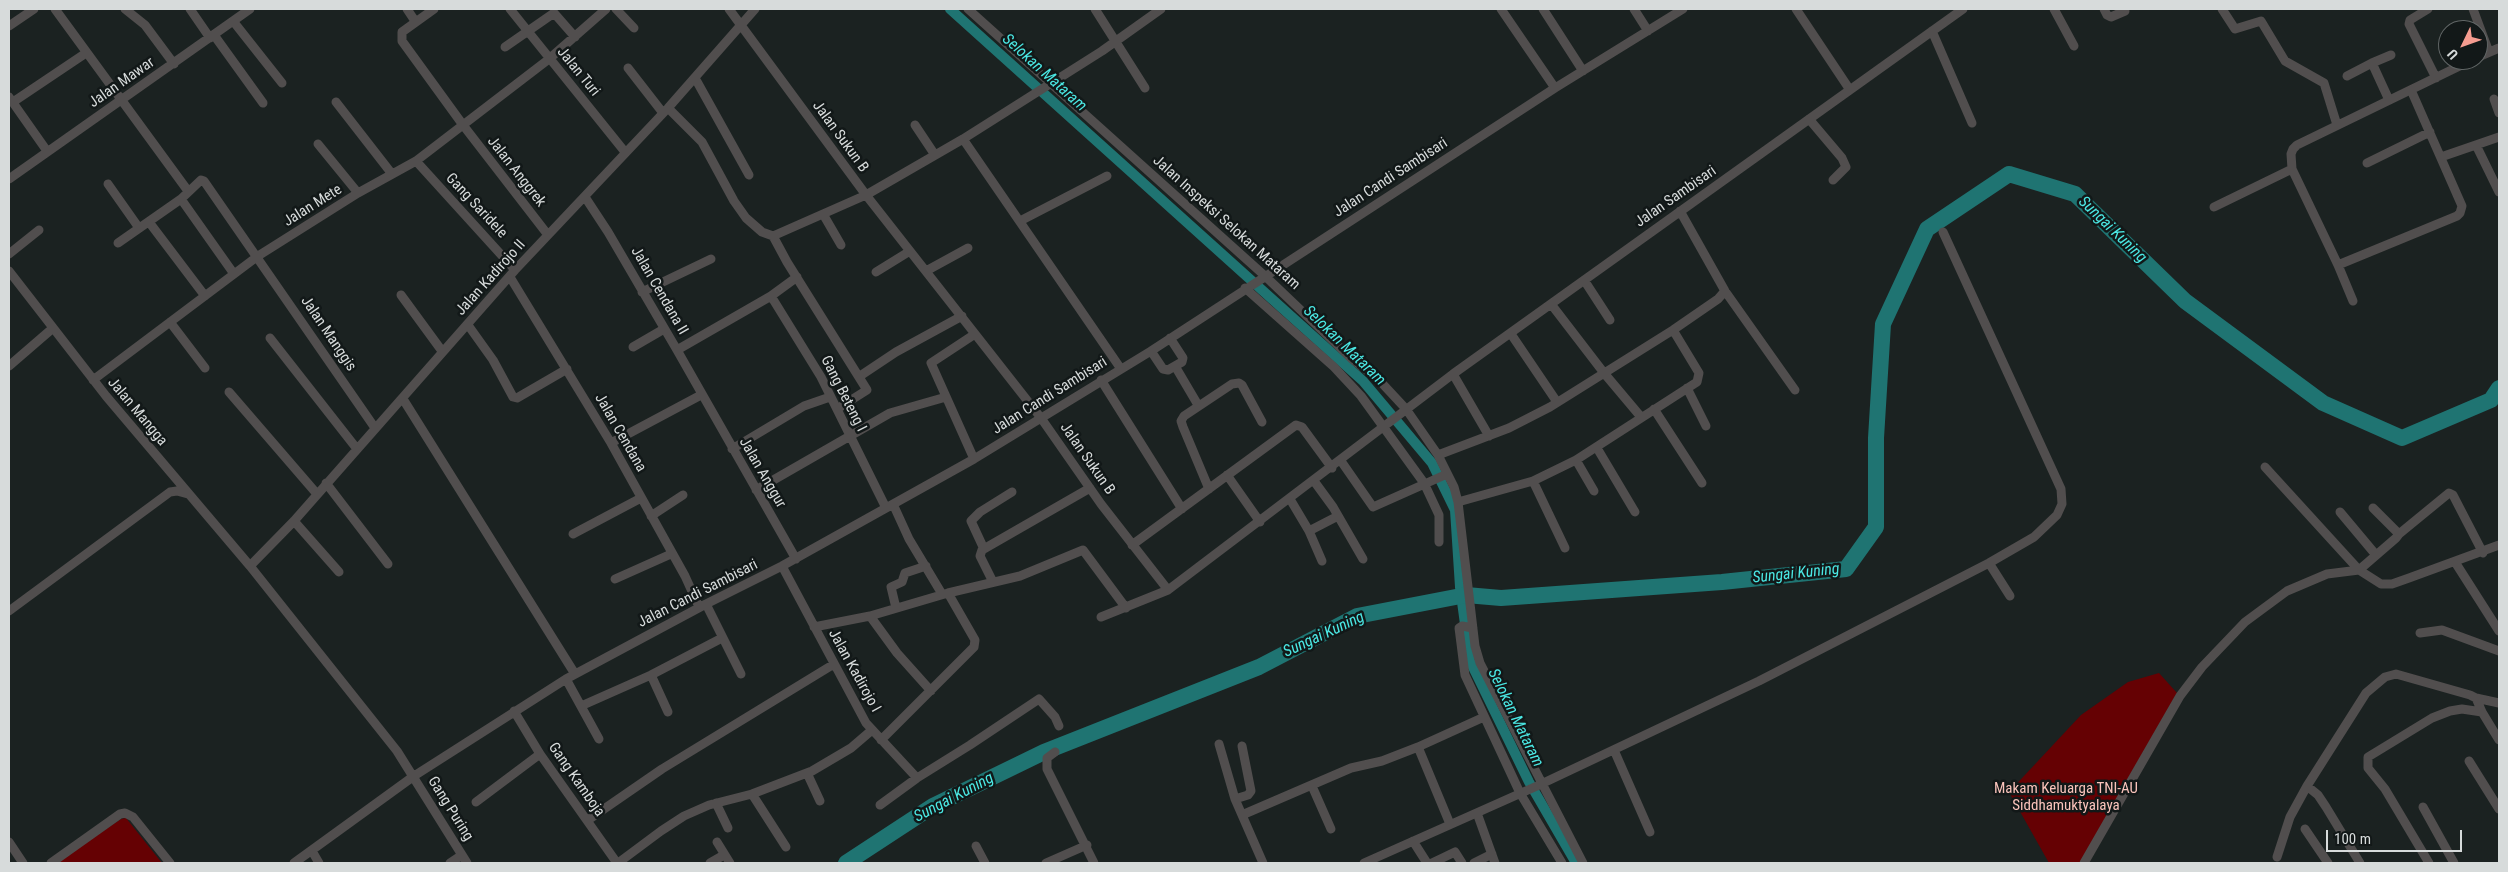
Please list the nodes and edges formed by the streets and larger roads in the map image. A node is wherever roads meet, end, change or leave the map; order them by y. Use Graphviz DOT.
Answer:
graph roads {
  1 [pos="34,9"];
  2 [pos="55,9"];
  3 [pos="125,9"];
  4 [pos="190,9"];
  5 [pos="247,9"];
  6 [pos="407,9"];
  7 [pos="434,9"];
  8 [pos="510,9"];
  9 [pos="606,9"];
  10 [pos="616,9"];
  11 [pos="729,9"];
  12 [pos="754,9"];
  13 [pos="968,9"];
  14 [pos="1095,9"];
  15 [pos="1161,9"];
  16 [pos="1501,9"];
  17 [pos="1543,9"];
  18 [pos="1634,9"];
  19 [pos="1683,9"];
  20 [pos="1796,9"];
  21 [pos="1963,9"];
  22 [pos="2054,9"];
  23 [pos="2104,9"];
  24 [pos="2222,9"];
  25 [pos="2428,9"];
  26 [pos="2473,9"];
  27 [pos="2125,11"];
  28 [pos="233,21"];
  29 [pos="415,21"];
  30 [pos="741,25"];
  31 [pos="9,26"];
  32 [pos="634,28"];
  33 [pos="528,31"];
  34 [pos="1648,31"];
  35 [pos="1932,31"];
  36 [pos="212,37"];
  37 [pos="575,37"];
  38 [pos="1116,42"];
  39 [pos="2074,46"];
  40 [pos="505,48"];
  41 [pos="2499,48"];
  42 [pos="2489,52"];
  43 [pos="86,53"];
  44 [pos="2391,55"];
  45 [pos="549,59"];
  46 [pos="2372,63"];
  47 [pos="174,64"];
  48 [pos="628,68"];
  49 [pos="2452,70"];
  50 [pos="1583,71"];
  51 [pos="2347,76"];
  52 [pos="695,78"];
  53 [pos="2436,78"];
  54 [pos="282,83"];
  55 [pos="1047,84"];
  56 [pos="1145,88"];
  57 [pos="1555,88"];
  58 [pos="1850,90"];
  59 [pos="2411,90"];
  60 [pos="11,99"];
  61 [pos="2494,99"];
  62 [pos="2389,100"];
  63 [pos="121,101"];
  64 [pos="336,102"];
  65 [pos="262,103"];
  66 [pos="665,110"];
  67 [pos="2499,112"];
  68 [pos="1809,119"];
  69 [pos="1972,123"];
  70 [pos="463,125"];
  71 [pos="915,125"];
  72 [pos="2337,125"];
  73 [pos="2430,132"];
  74 [pos="2499,137"];
  75 [pos="963,139"];
  76 [pos="318,144"];
  77 [pos="2476,145"];
  78 [pos="47,151"];
  79 [pos="625,152"];
  80 [pos="935,155"];
  81 [pos="2441,157"];
  82 [pos="416,161"];
  83 [pos="2367,163"];
  84 [pos="2292,169"];
  85 [pos="392,174"];
  86 [pos="749,175"];
  87 [pos="1107,176"];
  88 [pos="9,179"];
  89 [pos="1833,180"];
  90 [pos="108,184"];
  91 [pos="188,191"];
  92 [pos="2499,192"];
  93 [pos="358,193"];
  94 [pos="866,195"];
  95 [pos="584,197"];
  96 [pos="182,199"];
  97 [pos="2214,207"];
  98 [pos="1680,211"];
  99 [pos="823,214"];
  100 [pos="1020,221"];
  101 [pos="149,222"];
  102 [pos="139,228"];
  103 [pos="39,230"];
  104 [pos="1943,232"];
  105 [pos="548,236"];
  106 [pos="773,236"];
  107 [pos="118,243"];
  108 [pos="842,245"];
  109 [pos="968,248"];
  110 [pos="910,250"];
  111 [pos="9,254"];
  112 [pos="258,256"];
  113 [pos="711,259"];
  114 [pos="2338,265"];
  115 [pos="9,271"];
  116 [pos="926,271"];
  117 [pos="876,272"];
  118 [pos="513,273"];
  119 [pos="234,274"];
  120 [pos="797,277"];
  121 [pos="1263,277"];
  122 [pos="1584,280"];
  123 [pos="1247,287"];
  124 [pos="1725,291"];
  125 [pos="642,292"];
  126 [pos="401,295"];
  127 [pos="205,296"];
  128 [pos="771,296"];
  129 [pos="2352,301"];
  130 [pos="1551,304"];
  131 [pos="962,316"];
  132 [pos="1610,320"];
  133 [pos="170,322"];
  134 [pos="468,325"];
  135 [pos="53,328"];
  136 [pos="664,329"];
  137 [pos="1672,330"];
  138 [pos="975,334"];
  139 [pos="1510,334"];
  140 [pos="270,338"];
  141 [pos="1170,338"];
  142 [pos="633,346"];
  143 [pos="677,350"];
  144 [pos="442,351"];
  145 [pos="1151,351"];
  146 [pos="9,366"];
  147 [pos="1175,366"];
  148 [pos="205,368"];
  149 [pos="567,369"];
  150 [pos="1120,369"];
  151 [pos="1453,374"];
  152 [pos="1604,374"];
  153 [pos="860,376"];
  154 [pos="93,380"];
  155 [pos="1101,380"];
  156 [pos="1687,388"];
  157 [pos="1795,390"];
  158 [pos="229,392"];
  159 [pos="830,397"];
  160 [pos="946,397"];
  161 [pos="703,398"];
  162 [pos="403,399"];
  163 [pos="1557,402"];
  164 [pos="1198,405"];
  165 [pos="1654,409"];
  166 [pos="837,410"];
  167 [pos="1404,411"];
  168 [pos="1641,417"];
  169 [pos="1041,418"];
  170 [pos="1262,422"];
  171 [pos="1706,426"];
  172 [pos="375,428"];
  173 [pos="1384,429"];
  174 [pos="1489,436"];
  175 [pos="850,438"];
  176 [pos="611,444"];
  177 [pos="1597,448"];
  178 [pos="357,449"];
  179 [pos="732,449"];
  180 [pos="1438,455"];
  181 [pos="974,459"];
  182 [pos="1576,460"];
  183 [pos="1341,461"];
  184 [pos="2264,467"];
  185 [pos="1332,468"];
  186 [pos="1446,474"];
  187 [pos="1227,475"];
  188 [pos="1314,481"];
  189 [pos="1429,481"];
  190 [pos="1533,482"];
  191 [pos="326,483"];
  192 [pos="1702,483"];
  193 [pos="1090,488"];
  194 [pos="1209,489"];
  195 [pos="756,490"];
  196 [pos="1594,491"];
  197 [pos="1012,492"];
  198 [pos="188,494"];
  199 [pos="317,494"];
  200 [pos="683,495"];
  201 [pos="641,498"];
  202 [pos="1290,499"];
  203 [pos="1458,502"];
  204 [pos="889,506"];
  205 [pos="2374,508"];
  206 [pos="1182,509"];
  207 [pos="1635,512"];
  208 [pos="2340,512"];
  209 [pos="651,516"];
  210 [pos="1338,516"];
  211 [pos="294,521"];
  212 [pos="1260,522"];
  213 [pos="1309,531"];
  214 [pos="573,534"];
  215 [pos="2399,534"];
  216 [pos="1439,542"];
  217 [pos="1132,544"];
  218 [pos="2499,546"];
  219 [pos="1564,548"];
  220 [pos="984,549"];
  221 [pos="2483,553"];
  222 [pos="671,554"];
  223 [pos="2376,555"];
  224 [pos="796,558"];
  225 [pos="1362,559"];
  226 [pos="1322,561"];
  227 [pos="2455,562"];
  228 [pos="1989,563"];
  229 [pos="388,564"];
  230 [pos="250,566"];
  231 [pos="782,566"];
  232 [pos="926,566"];
  233 [pos="2359,570"];
  234 [pos="339,572"];
  235 [pos="615,579"];
  236 [pos="993,582"];
  237 [pos="1168,590"];
  238 [pos="945,593"];
  239 [pos="2010,596"];
  240 [pos="702,605"];
  241 [pos="896,608"];
  242 [pos="1126,608"];
  243 [pos="9,611"];
  244 [pos="870,616"];
  245 [pos="1101,617"];
  246 [pos="1470,626"];
  247 [pos="814,627"];
  248 [pos="2499,631"];
  249 [pos="2420,632"];
  250 [pos="722,638"];
  251 [pos="2499,651"];
  252 [pos="834,664"];
  253 [pos="575,674"];
  254 [pos="741,674"];
  255 [pos="651,675"];
  256 [pos="566,679"];
  257 [pos="931,691"];
  258 [pos="2476,698"];
  259 [pos="2499,704"];
  260 [pos="581,706"];
  261 [pos="514,711"];
  262 [pos="668,712"];
  263 [pos="2482,712"];
  264 [pos="1484,717"];
  265 [pos="1059,726"];
  266 [pos="872,730"];
  267 [pos="599,739"];
  268 [pos="881,740"];
  269 [pos="2499,740"];
  270 [pos="1219,744"];
  271 [pos="1242,746"];
  272 [pos="1418,748"];
  273 [pos="1614,750"];
  274 [pos="1055,752"];
  275 [pos="540,754"];
  276 [pos="2469,761"];
  277 [pos="807,773"];
  278 [pos="414,776"];
  279 [pos="917,778"];
  280 [pos="1539,785"];
  281 [pos="1312,786"];
  282 [pos="2307,786"];
  283 [pos="1521,793"];
  284 [pos="752,794"];
  285 [pos="1235,799"];
  286 [pos="820,801"];
  287 [pos="476,802"];
  288 [pos="716,803"];
  289 [pos="880,805"];
  290 [pos="2423,807"];
  291 [pos="2499,809"];
  292 [pos="1477,813"];
  293 [pos="1242,815"];
  294 [pos="588,820"];
  295 [pos="1450,824"];
  296 [pos="728,828"];
  297 [pos="1331,829"];
  298 [pos="2304,829"];
  299 [pos="1650,832"];
  300 [pos="1413,841"];
  301 [pos="9,842"];
  302 [pos="716,842"];
  303 [pos="1086,845"];
  304 [pos="976,846"];
  305 [pos="786,847"];
  306 [pos="312,851"];
  307 [pos="724,854"];
  308 [pos="1492,854"];
  309 [pos="2276,857"];
  310 [pos="465,859"];
  311 [pos="23,863"];
  312 [pos="51,863"];
  313 [pos="170,863"];
  314 [pos="294,863"];
  315 [pos="319,863"];
  316 [pos="450,863"];
  317 [pos="618,863"];
  318 [pos="710,863"];
  319 [pos="730,863"];
  320 [pos="985,863"];
  321 [pos="1046,863"];
  322 [pos="1094,863"];
  323 [pos="1263,863"];
  324 [pos="1364,863"];
  325 [pos="1427,863"];
  326 [pos="1432,863"];
  327 [pos="1462,863"];
  328 [pos="1474,863"];
  329 [pos="1495,863"];
  330 [pos="1562,863"];
  331 [pos="1583,863"];
  332 [pos="2084,863"];
  333 [pos="2328,863"];
  334 [pos="2360,863"];
  335 [pos="2429,863"];
  336 [pos="2454,863"];
  1 -- 31 [label="street"];
  2 -- 43 [label="street"];
  3 -- 47 [label="street"];
  4 -- 36 [label="street"];
  5 -- 28 [label="street, Jalan Mawar"];
  6 -- 29 [label="street"];
  7 -- 29 [label="street"];
  8 -- 33 [label="street, Jalan Turi"];
  9 -- 37 [label="street"];
  10 -- 32 [label="street"];
  11 -- 30 [label="street, Jalan Sukun B"];
  12 -- 30 [label="street, Jalan Kadirojo II"];
  13 -- 55 [label="street, Jalan Inspeksi Selokan Mataram"];
  14 -- 38 [label="street"];
  15 -- 38 [label="street"];
  16 -- 57 [label="street"];
  17 -- 50 [label="street"];
  18 -- 34 [label="street"];
  19 -- 34 [label="street, Jalan Candi Sambisari"];
  20 -- 58 [label="street"];
  21 -- 35 [label="street, Jalan Sambisari"];
  22 -- 39 [label="street"];
  23 -- 27 [label="street"];
  24 -- 72 [label="street"];
  25 -- 53 [label="street"];
  26 -- 42 [label="street"];
  28 -- 36 [label="street, Jalan Mawar"];
  28 -- 54 [label="street"];
  29 -- 70 [label="street, Jalan Anggrek"];
  30 -- 52 [label="street, Jalan Kadirojo II"];
  30 -- 94 [label="street, Jalan Sukun B"];
  33 -- 37 [label="street"];
  33 -- 40 [label="street"];
  33 -- 45 [label="street, Jalan Turi"];
  34 -- 50 [label="street, Jalan Candi Sambisari"];
  35 -- 58 [label="street, Jalan Sambisari"];
  35 -- 69 [label="street"];
  36 -- 47 [label="street, Jalan Mawar"];
  36 -- 65 [label="street"];
  37 -- 45 [label="street"];
  38 -- 55 [label="street"];
  38 -- 56 [label="street"];
  41 -- 42 [label="street"];
  43 -- 60 [label="street"];
  43 -- 63 [label="street"];
  44 -- 46 [label="street"];
  45 -- 70 [label="street, Jalan Mete"];
  45 -- 79 [label="street, Jalan Turi"];
  46 -- 51 [label="street"];
  46 -- 62 [label="street"];
  47 -- 63 [label="street, Jalan Mawar"];
  48 -- 66 [label="street"];
  49 -- 53 [label="street"];
  50 -- 57 [label="street, Jalan Candi Sambisari"];
  52 -- 66 [label="street, Jalan Kadirojo II"];
  52 -- 86 [label="street"];
  53 -- 59 [label="street"];
  55 -- 75 [label="street"];
  55 -- 121 [label="street, Jalan Inspeksi Selokan Mataram"];
  57 -- 121 [label="street, Jalan Candi Sambisari"];
  58 -- 68 [label="street, Jalan Sambisari"];
  59 -- 62 [label="street"];
  59 -- 73 [label="street"];
  60 -- 78 [label="street"];
  61 -- 67 [label="street"];
  62 -- 72 [label="street"];
  63 -- 78 [label="street, Jalan Mawar"];
  63 -- 91 [label="street"];
  64 -- 85 [label="street"];
  66 -- 79 [label="street, Jalan Kadirojo II"];
  66 -- 106 [label="street"];
  68 -- 89 [label="street"];
  68 -- 98 [label="street, Jalan Sambisari"];
  70 -- 82 [label="street, Jalan Mete"];
  70 -- 105 [label="street, Jalan Anggrek"];
  71 -- 80 [label="street"];
  72 -- 84 [label="street"];
  73 -- 81 [label="street"];
  73 -- 83 [label="street"];
  74 -- 77 [label="street"];
  75 -- 80 [label="street"];
  75 -- 100 [label="street"];
  76 -- 93 [label="street"];
  77 -- 81 [label="street"];
  77 -- 92 [label="street"];
  78 -- 88 [label="street, Jalan Mawar"];
  79 -- 95 [label="street, Jalan Kadirojo II"];
  80 -- 94 [label="street"];
  81 -- 114 [label="street"];
  82 -- 85 [label="street, Jalan Mete"];
  82 -- 118 [label="street, Gang Saridele"];
  84 -- 97 [label="street"];
  84 -- 114 [label="street"];
  85 -- 93 [label="street, Jalan Mete"];
  87 -- 100 [label="street"];
  90 -- 102 [label="street"];
  91 -- 96 [label="street"];
  91 -- 112 [label="street, Jalan Manggis"];
  93 -- 112 [label="street, Jalan Mete"];
  94 -- 99 [label="street"];
  94 -- 110 [label="street, Jalan Sukun B"];
  95 -- 105 [label="street, Jalan Kadirojo II"];
  95 -- 125 [label="street, Jalan Cendana II"];
  96 -- 101 [label="street"];
  96 -- 119 [label="street"];
  98 -- 122 [label="street, Jalan Sambisari"];
  98 -- 124 [label="street"];
  99 -- 106 [label="street"];
  99 -- 108 [label="street"];
  100 -- 150 [label="street"];
  101 -- 102 [label="street"];
  101 -- 127 [label="street"];
  102 -- 107 [label="street"];
  103 -- 111 [label="street"];
  104 -- 228 [label="street"];
  105 -- 118 [label="street, Jalan Kadirojo II"];
  106 -- 120 [label="street"];
  109 -- 116 [label="street"];
  110 -- 116 [label="street, Jalan Sukun B"];
  110 -- 117 [label="street"];
  112 -- 119 [label="street, Jalan Mete"];
  112 -- 172 [label="street, Jalan Manggis"];
  113 -- 125 [label="street"];
  114 -- 129 [label="street"];
  115 -- 135 [label="street, Jalan Mangga"];
  116 -- 131 [label="street, Jalan Sukun B"];
  118 -- 134 [label="street, Jalan Kadirojo II"];
  118 -- 149 [label="street, Jalan Cendana"];
  119 -- 127 [label="street, Jalan Mete"];
  120 -- 128 [label="street"];
  120 -- 153 [label="street"];
  121 -- 123 [label="street, Jalan Candi Sambisari"];
  121 -- 167 [label="street, Jalan Inspeksi Selokan Mataram"];
  122 -- 130 [label="street, Jalan Sambisari"];
  122 -- 132 [label="street"];
  123 -- 141 [label="street, Jalan Candi Sambisari"];
  123 -- 173 [label="street"];
  124 -- 137 [label="street"];
  124 -- 157 [label="street"];
  125 -- 136 [label="street, Jalan Cendana II"];
  126 -- 144 [label="street"];
  127 -- 133 [label="street, Jalan Mete"];
  128 -- 143 [label="street"];
  128 -- 159 [label="street, Gang Beteng I"];
  130 -- 139 [label="street, Jalan Sambisari"];
  130 -- 152 [label="street"];
  131 -- 138 [label="street, Jalan Sukun B"];
  131 -- 153 [label="street"];
  133 -- 148 [label="street"];
  133 -- 154 [label="street, Jalan Mete"];
  134 -- 144 [label="street, Jalan Kadirojo II"];
  134 -- 149 [label="street"];
  135 -- 146 [label="street"];
  135 -- 154 [label="street, Jalan Mangga"];
  136 -- 142 [label="street"];
  136 -- 143 [label="street, Jalan Cendana II"];
  137 -- 152 [label="street"];
  137 -- 156 [label="street"];
  138 -- 160 [label="street"];
  138 -- 169 [label="street, Jalan Sukun B"];
  139 -- 151 [label="street, Jalan Sambisari"];
  139 -- 163 [label="street"];
  140 -- 178 [label="street"];
  141 -- 145 [label="street, Jalan Candi Sambisari"];
  141 -- 147 [label="street"];
  143 -- 161 [label="street, Jalan Cendana II"];
  144 -- 162 [label="street, Jalan Kadirojo II"];
  145 -- 147 [label="street"];
  145 -- 150 [label="street, Jalan Candi Sambisari"];
  147 -- 164 [label="street"];
  149 -- 176 [label="street, Jalan Cendana"];
  150 -- 155 [label="street, Jalan Candi Sambisari"];
  151 -- 167 [label="street, Jalan Sambisari"];
  151 -- 174 [label="street"];
  152 -- 163 [label="street"];
  152 -- 168 [label="street"];
  153 -- 166 [label="street"];
  154 -- 198 [label="street, Jalan Mangga"];
  155 -- 169 [label="street, Jalan Candi Sambisari"];
  155 -- 206 [label="street"];
  156 -- 165 [label="street"];
  156 -- 171 [label="street"];
  158 -- 199 [label="street"];
  159 -- 166 [label="street, Gang Beteng I"];
  159 -- 179 [label="street"];
  160 -- 175 [label="street"];
  160 -- 181 [label="street"];
  161 -- 176 [label="street"];
  161 -- 179 [label="street, Jalan Anggur"];
  162 -- 172 [label="street, Jalan Kadirojo II"];
  162 -- 253 [label="street"];
  163 -- 174 [label="street"];
  164 -- 170 [label="street"];
  164 -- 194 [label="street"];
  165 -- 168 [label="street"];
  165 -- 192 [label="street"];
  166 -- 175 [label="street, Gang Beteng I"];
  167 -- 173 [label="street"];
  167 -- 180 [label="street, Jalan Inspeksi Selokan Mataram"];
  168 -- 177 [label="street"];
  169 -- 181 [label="street, Jalan Candi Sambisari"];
  169 -- 193 [label="street, Jalan Sukun B"];
  172 -- 178 [label="street, Jalan Kadirojo II"];
  173 -- 183 [label="street"];
  173 -- 189 [label="street"];
  174 -- 180 [label="street"];
  175 -- 195 [label="street"];
  175 -- 204 [label="street, Gang Beteng I"];
  176 -- 201 [label="street, Jalan Cendana"];
  177 -- 182 [label="street"];
  177 -- 207 [label="street"];
  178 -- 191 [label="street, Jalan Kadirojo II"];
  179 -- 195 [label="street, Jalan Anggur"];
  180 -- 186 [label="street, Jalan Inspeksi Selokan Mataram"];
  181 -- 204 [label="street, Jalan Candi Sambisari"];
  182 -- 190 [label="street"];
  182 -- 196 [label="street"];
  183 -- 185 [label="street"];
  183 -- 189 [label="street"];
  184 -- 233 [label="street"];
  185 -- 187 [label="street"];
  185 -- 188 [label="street"];
  186 -- 189 [label="street"];
  186 -- 203 [label="street, Jalan Inspeksi Selokan Mataram"];
  187 -- 194 [label="street"];
  187 -- 212 [label="street"];
  188 -- 202 [label="street"];
  188 -- 210 [label="street"];
  189 -- 216 [label="street"];
  190 -- 203 [label="street"];
  190 -- 219 [label="street"];
  191 -- 199 [label="street, Jalan Kadirojo II"];
  191 -- 229 [label="street"];
  193 -- 217 [label="street, Jalan Sukun B"];
  193 -- 220 [label="street"];
  194 -- 206 [label="street"];
  195 -- 224 [label="street, Jalan Anggur"];
  197 -- 220 [label="street"];
  198 -- 230 [label="street, Jalan Mangga"];
  198 -- 243 [label="street"];
  199 -- 211 [label="street, Jalan Kadirojo II"];
  200 -- 209 [label="street"];
  201 -- 209 [label="street, Jalan Cendana"];
  201 -- 214 [label="street"];
  202 -- 212 [label="street"];
  202 -- 213 [label="street"];
  203 -- 246 [label="street, Jalan Inspeksi Selokan Mataram"];
  204 -- 224 [label="street, Jalan Candi Sambisari"];
  204 -- 232 [label="street, Gang Beteng I"];
  205 -- 215 [label="street"];
  206 -- 217 [label="street"];
  208 -- 223 [label="street"];
  209 -- 222 [label="street, Jalan Cendana"];
  210 -- 213 [label="street"];
  210 -- 225 [label="street"];
  211 -- 230 [label="street, Jalan Kadirojo II"];
  211 -- 234 [label="street"];
  212 -- 237 [label="street"];
  213 -- 226 [label="street"];
  215 -- 221 [label="street"];
  215 -- 223 [label="street"];
  217 -- 237 [label="street, Jalan Sukun B"];
  218 -- 221 [label="street"];
  220 -- 236 [label="street"];
  221 -- 227 [label="street"];
  222 -- 235 [label="street"];
  222 -- 240 [label="street, Jalan Cendana"];
  223 -- 233 [label="street"];
  224 -- 231 [label="street, Jalan Candi Sambisari"];
  227 -- 233 [label="street"];
  227 -- 248 [label="street"];
  228 -- 239 [label="street"];
  228 -- 273 [label="street"];
  230 -- 278 [label="street, Gang Puring"];
  231 -- 240 [label="street, Jalan Candi Sambisari"];
  231 -- 247 [label="street, Jalan Kadirojo I"];
  232 -- 238 [label="street, Gang Beteng I"];
  232 -- 241 [label="street"];
  233 -- 332 [label="street"];
  236 -- 238 [label="street"];
  236 -- 242 [label="street"];
  237 -- 242 [label="street"];
  238 -- 241 [label="street"];
  238 -- 257 [label="street, Gang Beteng I"];
  240 -- 250 [label="street, Jalan Cendana"];
  240 -- 253 [label="street, Jalan Candi Sambisari"];
  241 -- 244 [label="street"];
  242 -- 245 [label="street"];
  244 -- 247 [label="street"];
  244 -- 257 [label="street"];
  246 -- 264 [label="street"];
  246 -- 280 [label="street, Jalan Inspeksi Selokan Mataram"];
  247 -- 252 [label="street, Jalan Kadirojo I"];
  249 -- 251 [label="street"];
  250 -- 254 [label="street, Jalan Cendana"];
  250 -- 255 [label="street"];
  252 -- 266 [label="street, Jalan Kadirojo I"];
  252 -- 294 [label="street"];
  253 -- 256 [label="street, Jalan Candi Sambisari"];
  255 -- 260 [label="street"];
  255 -- 262 [label="street"];
  256 -- 260 [label="street"];
  256 -- 261 [label="street, Jalan Candi Sambisari"];
  257 -- 268 [label="street"];
  258 -- 259 [label="street"];
  258 -- 263 [label="street"];
  258 -- 282 [label="street"];
  260 -- 267 [label="street"];
  261 -- 275 [label="street, Gang Kamboja"];
  261 -- 278 [label="street, Jalan Candi Sambisari"];
  263 -- 269 [label="street"];
  263 -- 335 [label="street"];
  264 -- 272 [label="street"];
  264 -- 283 [label="street"];
  265 -- 279 [label="street"];
  266 -- 268 [label="street, Jalan Kadirojo I"];
  266 -- 277 [label="street"];
  268 -- 279 [label="street, Jalan Kadirojo I"];
  270 -- 285 [label="street"];
  271 -- 285 [label="street"];
  272 -- 281 [label="street"];
  272 -- 295 [label="street"];
  273 -- 280 [label="street"];
  273 -- 299 [label="street"];
  274 -- 303 [label="street"];
  275 -- 287 [label="street"];
  275 -- 294 [label="street, Gang Kamboja"];
  276 -- 291 [label="street"];
  277 -- 284 [label="street"];
  277 -- 286 [label="street"];
  278 -- 306 [label="street, Jalan Candi Sambisari"];
  278 -- 310 [label="street, Gang Puring"];
  279 -- 289 [label="street"];
  280 -- 283 [label="street"];
  280 -- 331 [label="street, Jalan Inspeksi Selokan Mataram"];
  281 -- 293 [label="street"];
  281 -- 297 [label="street"];
  282 -- 309 [label="street"];
  282 -- 334 [label="street"];
  283 -- 292 [label="street"];
  283 -- 330 [label="street"];
  284 -- 288 [label="street"];
  284 -- 305 [label="street"];
  285 -- 293 [label="street"];
  288 -- 296 [label="street"];
  288 -- 317 [label="street"];
  290 -- 336 [label="street"];
  292 -- 295 [label="street"];
  292 -- 308 [label="street"];
  293 -- 323 [label="street"];
  294 -- 317 [label="street, Gang Kamboja"];
  295 -- 300 [label="street"];
  298 -- 333 [label="street"];
  300 -- 324 [label="street"];
  300 -- 325 [label="street"];
  301 -- 311 [label="street"];
  302 -- 307 [label="street"];
  303 -- 321 [label="street"];
  303 -- 322 [label="street"];
  304 -- 320 [label="street"];
  306 -- 314 [label="street, Jalan Candi Sambisari"];
  306 -- 315 [label="street"];
  307 -- 318 [label="street"];
  307 -- 319 [label="street"];
  308 -- 328 [label="street"];
  308 -- 329 [label="street"];
  310 -- 316 [label="street"];
  312 -- 313 [label="street"];
  326 -- 327 [label="street"];
}
